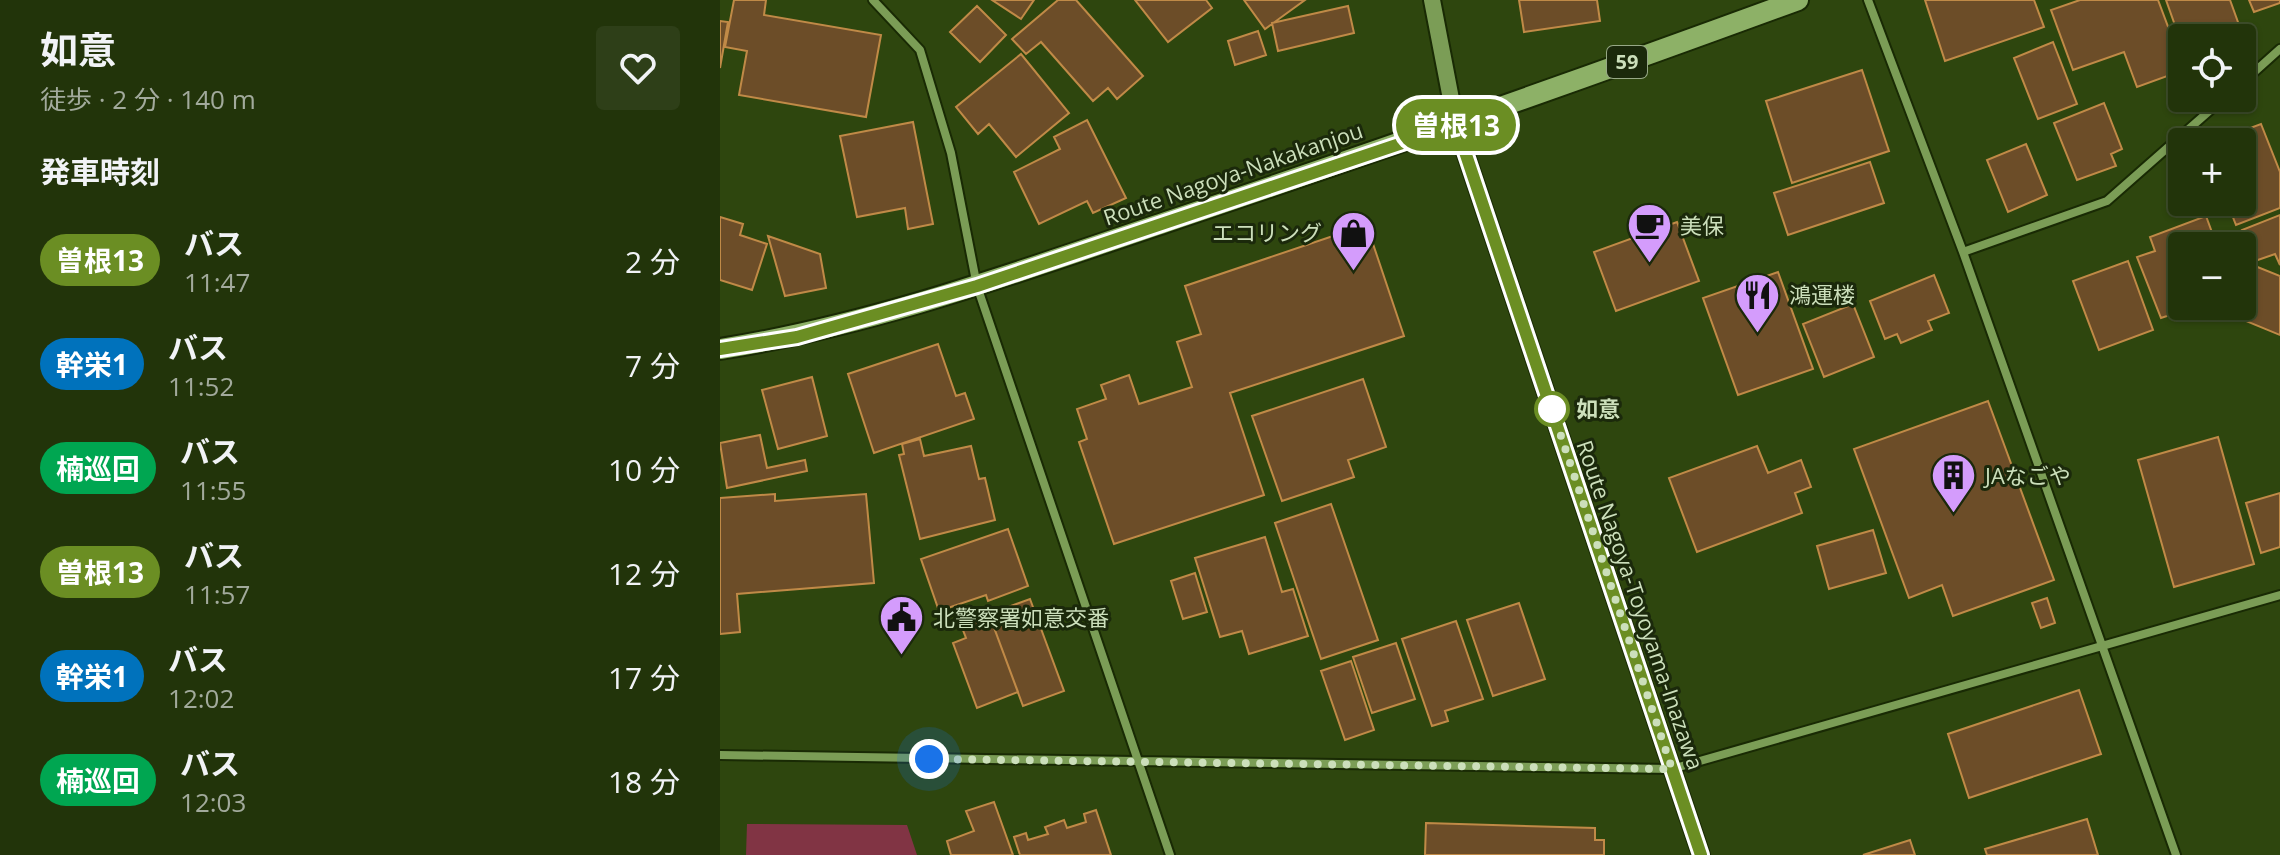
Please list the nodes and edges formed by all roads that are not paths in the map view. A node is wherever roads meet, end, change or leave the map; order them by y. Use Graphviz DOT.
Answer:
graph roads {
  1 [pos="873,0"];
  2 [pos="1432,0"];
  3 [pos="1798,0"];
  4 [pos="1868,0"];
  5 [pos="2280,49"];
  6 [pos="2256,70"];
  7 [pos="2208,112"];
  8 [pos="1456,125"];
  9 [pos="1963,252"];
  10 [pos="977,286"];
  11 [pos="720,349"];
  12 [pos="2280,595"];
  13 [pos="2103,643"];
  14 [pos="720,755"];
  15 [pos="1138,762"];
  16 [pos="1672,769"];
  17 [pos="1170,855"];
  18 [pos="1701,855"];
  19 [pos="2176,855"];
  1 -- 10 [label="street"];
  2 -- 8 [label="main road, Route Nagoya-Toyoyama-Inazawa"];
  3 -- 8 [label="main road, Route Nagoya-Nakakanjou / 59"];
  4 -- 9 [label="street"];
  5 -- 6 [label="street"];
  7 -- 9 [label="street"];
  8 -- 10 [label="main road, Route Nagoya-Nakakanjou / 59"];
  8 -- 16 [label="main road, Route Nagoya-Toyoyama-Inazawa"];
  9 -- 13 [label="street"];
  10 -- 11 [label="main road, Route Nagoya-Nakakanjou / 59"];
  10 -- 15 [label="street"];
  12 -- 13 [label="street"];
  13 -- 16 [label="street"];
  13 -- 19 [label="street"];
  14 -- 15 [label="street"];
  15 -- 16 [label="street"];
  15 -- 17 [label="street"];
  16 -- 18 [label="main road, Route Nagoya-Toyoyama-Inazawa"];
}
